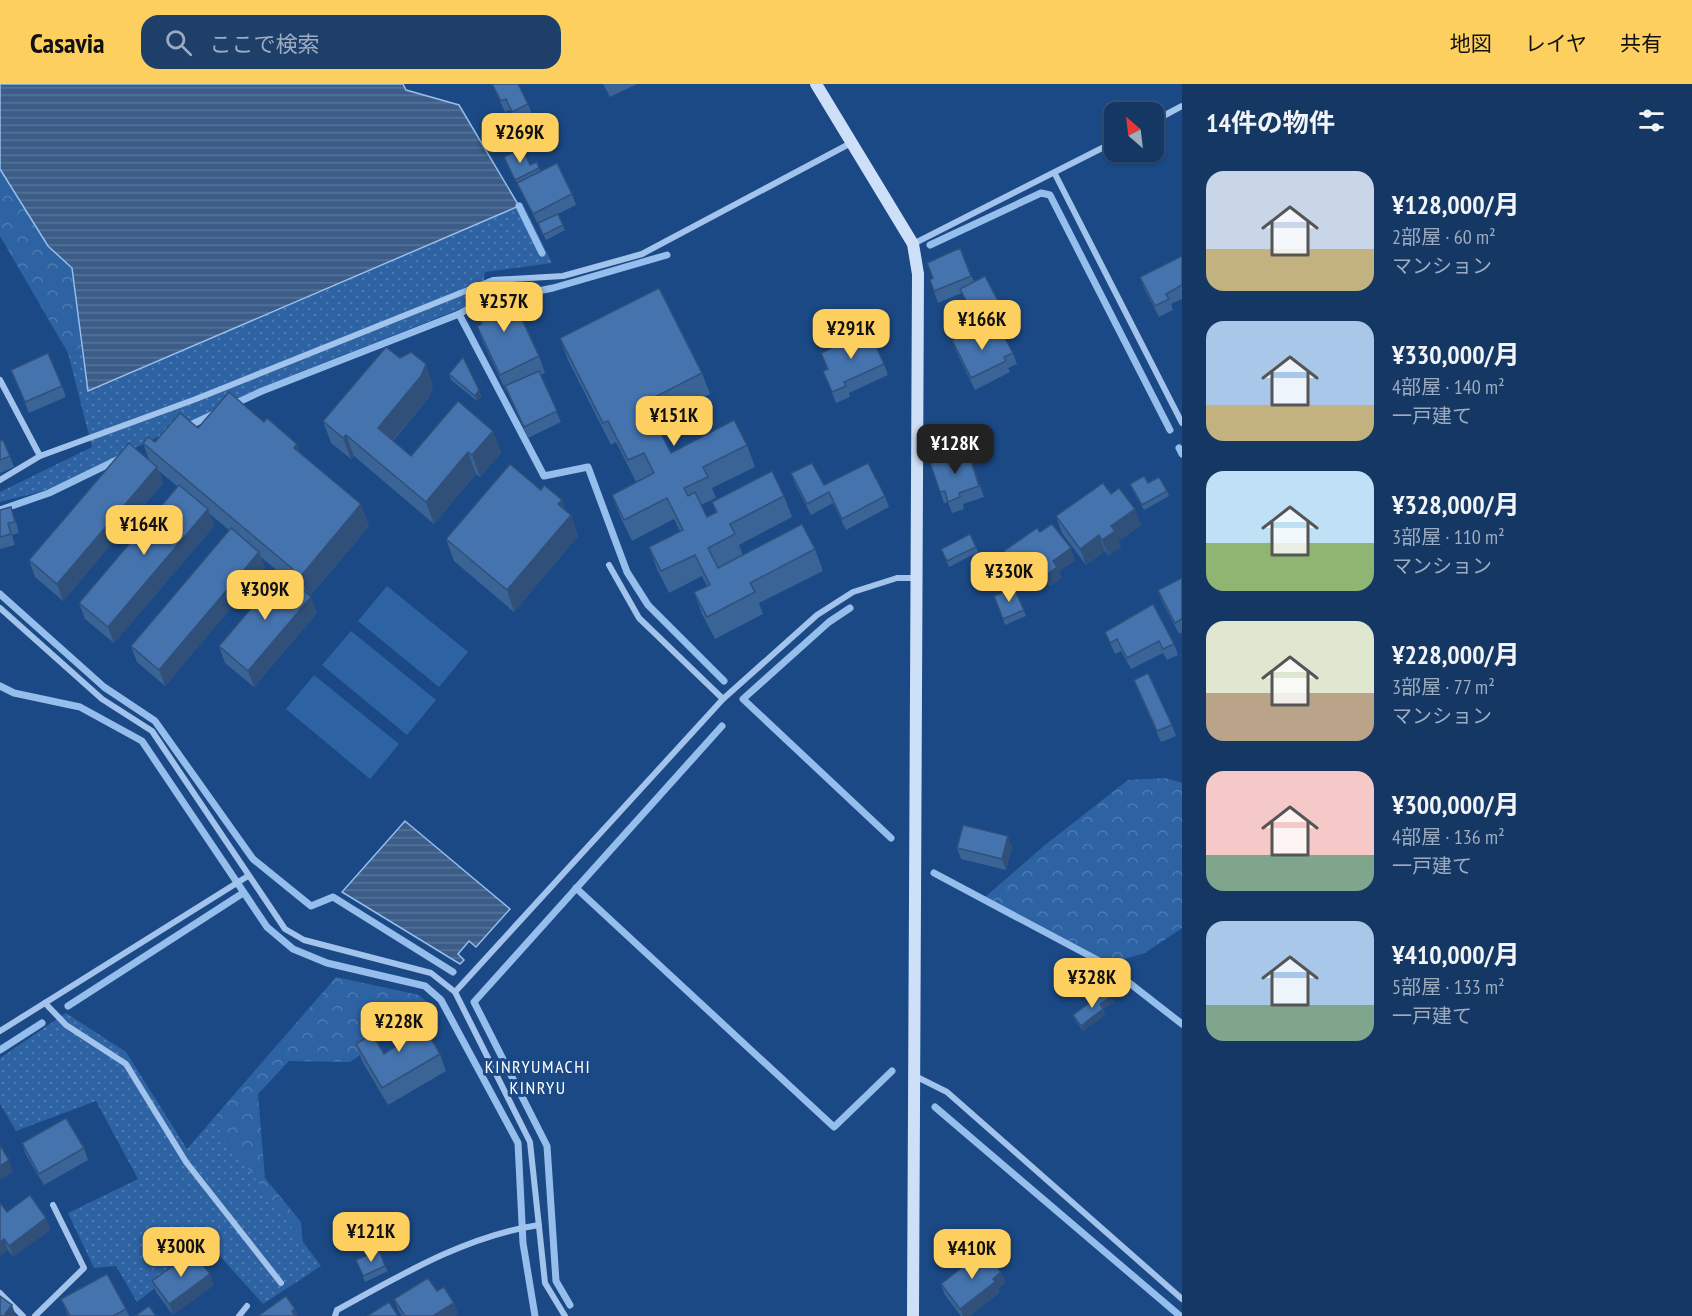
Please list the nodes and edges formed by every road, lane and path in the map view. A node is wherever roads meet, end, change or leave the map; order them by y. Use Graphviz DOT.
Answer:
graph roads {
  1 [pos="816,84"];
  2 [pos="1182,106"];
  3 [pos="1164,116"];
  4 [pos="852,142"];
  5 [pos="1104,147"];
  6 [pos="1055,174"];
  7 [pos="913,244"];
  8 [pos="0,381"];
  9 [pos="1182,423"];
  10 [pos="40,456"];
  11 [pos="0,480"];
  12 [pos="609,565"];
  13 [pos="917,578"];
  14 [pos="0,608"];
  15 [pos="723,699"];
  16 [pos="248,876"];
  17 [pos="455,992"];
  18 [pos="45,1003"];
  19 [pos="0,1031"];
  20 [pos="915,1076"];
  21 [pos="53,1205"];
  22 [pos="539,1225"];
  23 [pos="281,1283"];
  24 [pos="0,1293"];
  25 [pos="1182,1299"];
  26 [pos="247,1305"];
  27 [pos="23,1316"];
  28 [pos="36,1316"];
  29 [pos="239,1316"];
  30 [pos="335,1316"];
  31 [pos="565,1316"];
  32 [pos="914,1316"];
  1 -- 4 [label="street"];
  2 -- 3 [label="street"];
  4 -- 7 [label="street"];
  4 -- 10 [label="street"];
  5 -- 6 [label="street"];
  6 -- 7 [label="street"];
  6 -- 9 [label="street"];
  7 -- 13 [label="street"];
  8 -- 10 [label="street"];
  10 -- 11 [label="street"];
  12 -- 15 [label="street"];
  13 -- 15 [label="street"];
  13 -- 20 [label="street"];
  14 -- 16 [label="street"];
  15 -- 17 [label="street"];
  16 -- 17 [label="street"];
  16 -- 18 [label="street"];
  17 -- 22 [label="street"];
  18 -- 19 [label="street"];
  18 -- 23 [label="street"];
  20 -- 25 [label="street"];
  20 -- 32 [label="street"];
  21 -- 28 [label="street"];
  22 -- 30 [label="street"];
  22 -- 31 [label="street"];
  24 -- 27 [label="street"];
  26 -- 29 [label="street"];
}
